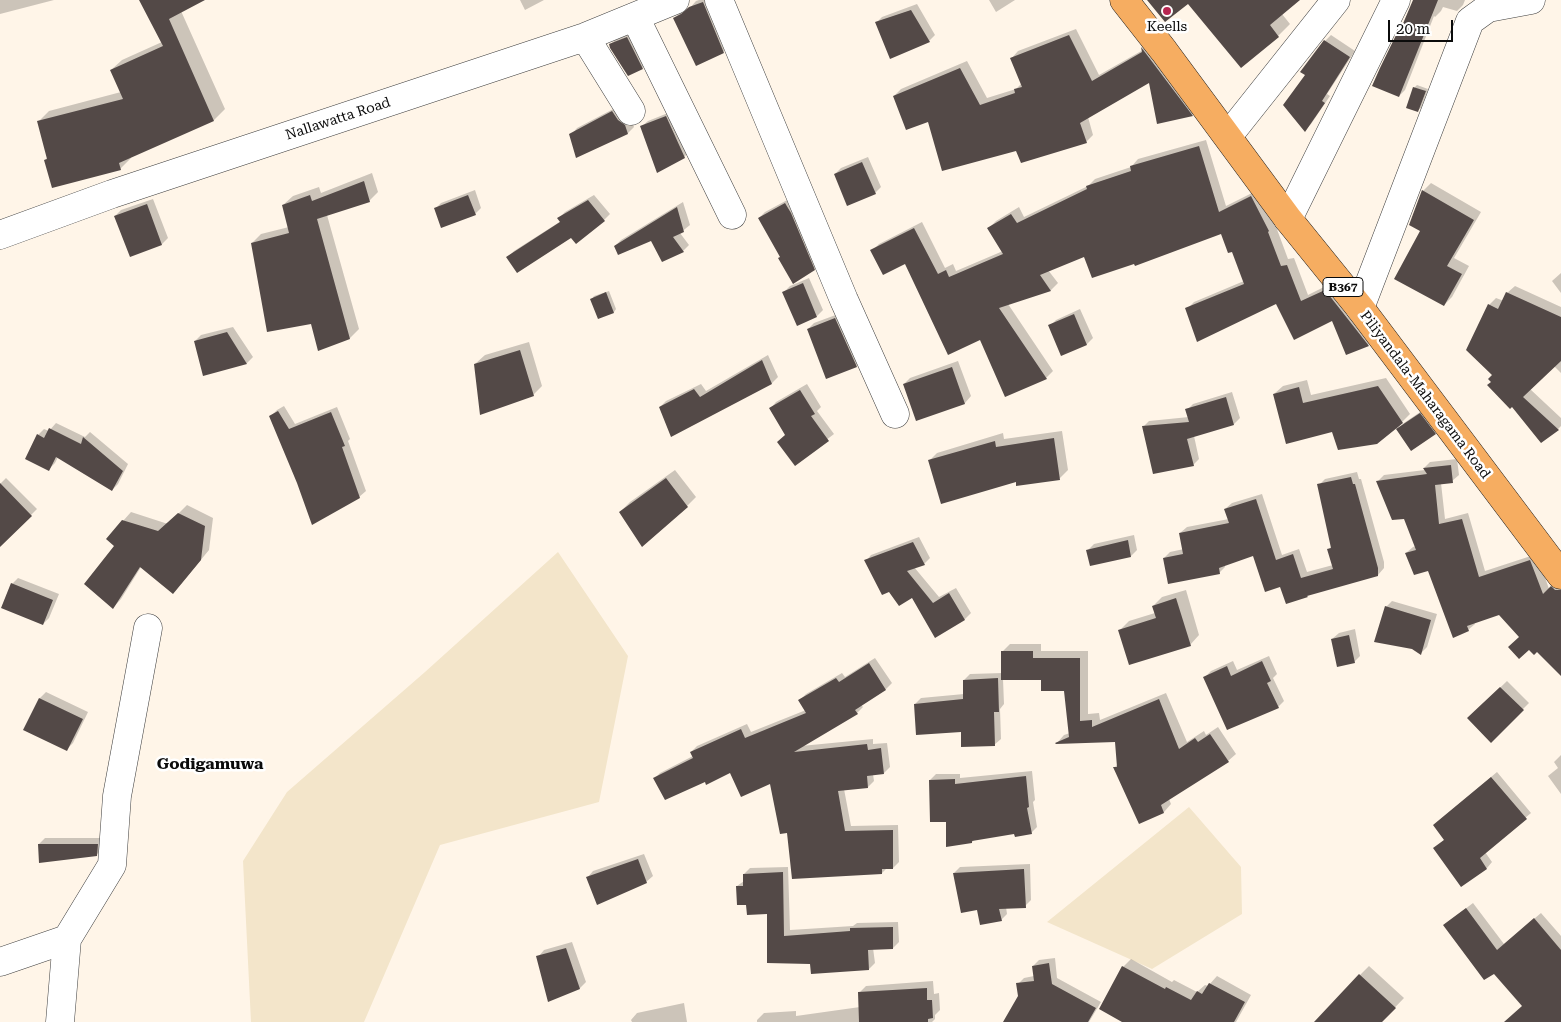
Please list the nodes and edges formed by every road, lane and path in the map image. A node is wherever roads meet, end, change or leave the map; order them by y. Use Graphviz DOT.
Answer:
graph roads {
  1 [pos="675,0"];
  2 [pos="719,0"];
  3 [pos="1124,0"];
  4 [pos="1336,0"];
  5 [pos="1396,0"];
  6 [pos="1531,0"];
  7 [pos="634,17"];
  8 [pos="585,37"];
  9 [pos="631,111"];
  10 [pos="1228,136"];
  11 [pos="732,215"];
  12 [pos="1288,219"];
  13 [pos="0,235"];
  14 [pos="1360,308"];
  15 [pos="896,414"];
  16 [pos="1561,576"];
  17 [pos="148,628"];
  18 [pos="67,939"];
  19 [pos="0,962"];
  20 [pos="60,1022"];
  1 -- 7 [label="street, Nallawatta Road"];
  2 -- 15 [label="street"];
  3 -- 10 [label="main road, Piliyandala-Maharagama Road / B367"];
  4 -- 10 [label="street"];
  5 -- 12 [label="street"];
  6 -- 14 [label="street"];
  7 -- 8 [label="street, Nallawatta Road"];
  7 -- 11 [label="street"];
  8 -- 9 [label="street"];
  8 -- 13 [label="street, Nallawatta Road"];
  10 -- 12 [label="main road, Piliyandala-Maharagama Road / B367"];
  12 -- 14 [label="main road, Piliyandala-Maharagama Road / B367"];
  14 -- 16 [label="main road, Piliyandala-Maharagama Road / B367"];
  17 -- 18 [label="street"];
  18 -- 19 [label="street"];
  18 -- 20 [label="street"];
}
